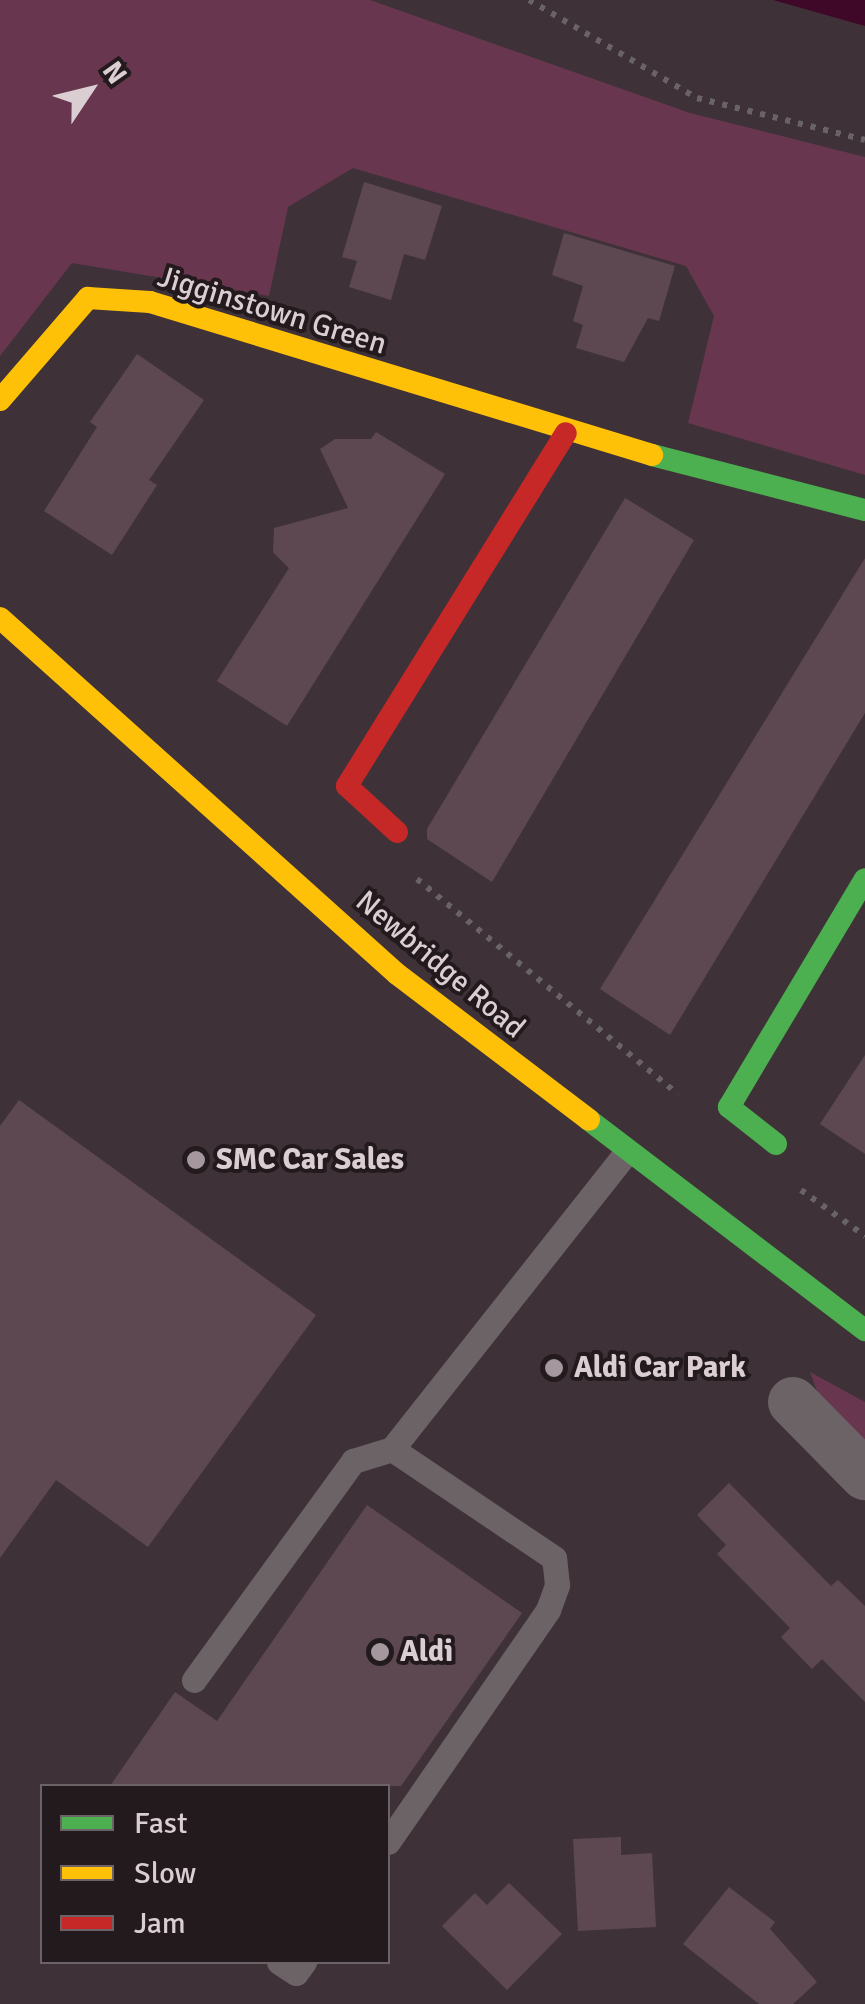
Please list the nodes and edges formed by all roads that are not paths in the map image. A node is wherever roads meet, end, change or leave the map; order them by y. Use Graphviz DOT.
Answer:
graph roads {
  1 [pos="0,400"];
  2 [pos="566,433"];
  3 [pos="865,510"];
  4 [pos="0,618"];
  5 [pos="397,832"];
  6 [pos="865,878"];
  7 [pos="776,1144"];
  8 [pos="626,1153"];
  9 [pos="865,1330"];
  10 [pos="793,1402"];
  11 [pos="392,1449"];
  12 [pos="865,1476"];
  13 [pos="194,1680"];
  14 [pos="390,1839"];
  15 [pos="282,1964"];
  16 [pos="303,1964"];
  1 -- 2 [label="street, Jigginstown Green"];
  2 -- 3 [label="street, Jigginstown Green"];
  2 -- 5 [label="street"];
  4 -- 8 [label="street, Newbridge Road"];
  6 -- 7 [label="street"];
  8 -- 9 [label="street, Newbridge Road"];
  8 -- 11 [label="lane"];
  10 -- 12 [label="street"];
  11 -- 13 [label="lane"];
  11 -- 14 [label="lane"];
  15 -- 16 [label="lane"];
}
